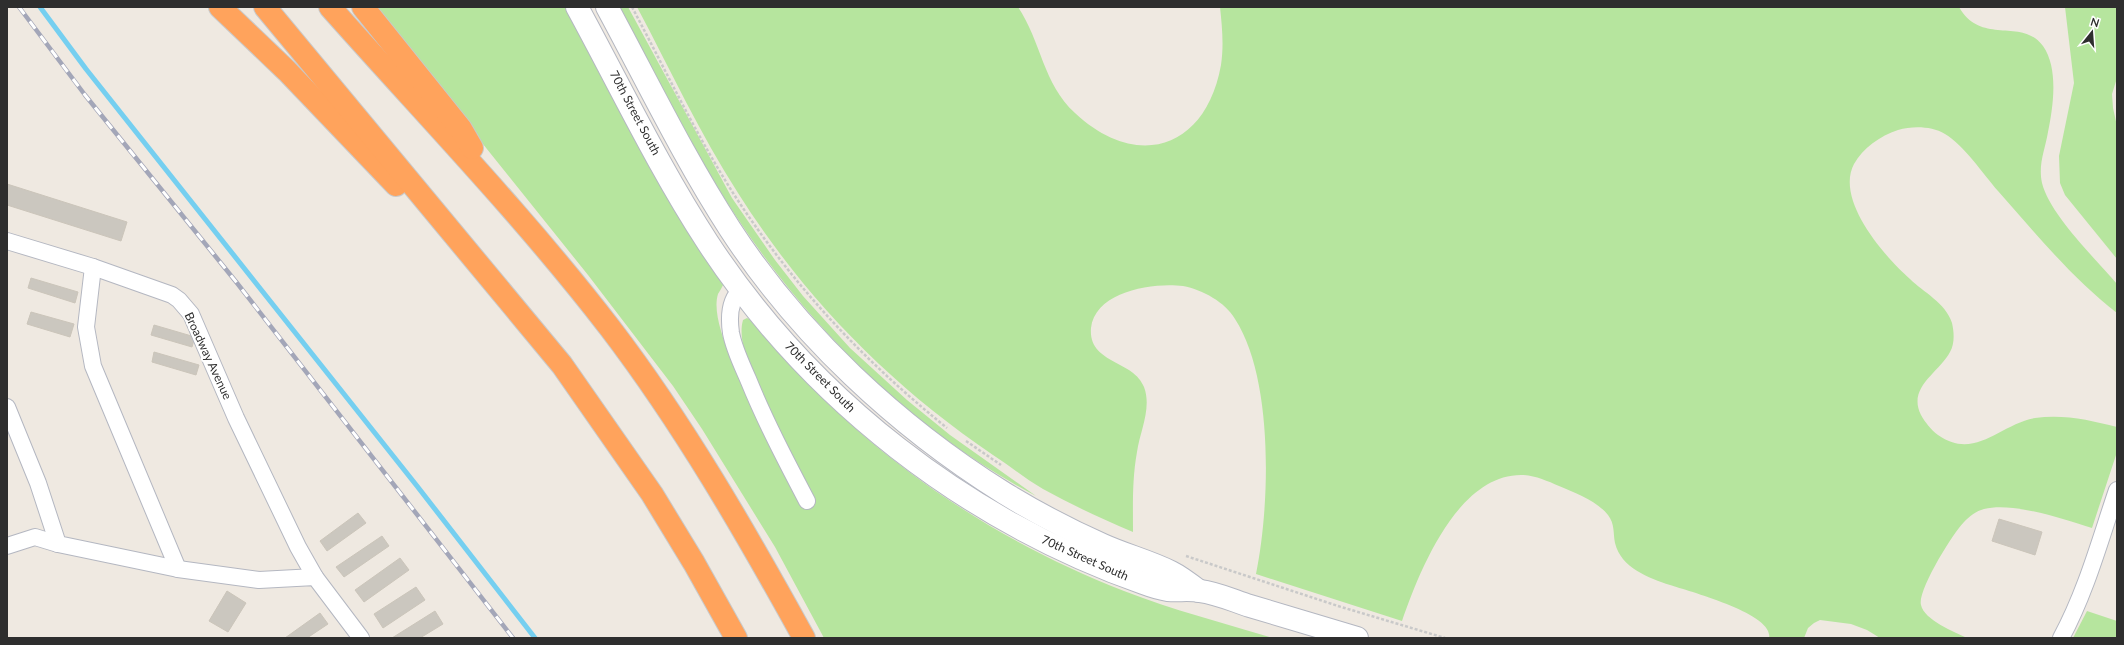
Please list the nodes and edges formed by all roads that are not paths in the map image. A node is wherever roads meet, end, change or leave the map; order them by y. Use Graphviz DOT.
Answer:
graph roads {
  1 [pos="220,7"];
  2 [pos="265,7"];
  3 [pos="330,7"];
  4 [pos="363,7"];
  5 [pos="577,7"];
  6 [pos="607,7"];
  7 [pos="501,195"];
  8 [pos="7,241"];
  9 [pos="93,267"];
  10 [pos="741,290"];
  11 [pos="539,335"];
  12 [pos="7,407"];
  13 [pos="2117,490"];
  14 [pos="807,501"];
  15 [pos="58,544"];
  16 [pos="7,546"];
  17 [pos="178,569"];
  18 [pos="315,577"];
  19 [pos="1199,591"];
  20 [pos="361,638"];
  21 [pos="736,638"];
  22 [pos="804,638"];
  23 [pos="1357,638"];
  24 [pos="2061,638"];
  1 -- 11 [label="highway"];
  2 -- 11 [label="highway"];
  3 -- 7 [label="highway"];
  4 -- 7 [label="highway"];
  5 -- 10 [label="main road, 70th Street South"];
  6 -- 19 [label="main road, 70th Street South"];
  7 -- 22 [label="highway"];
  8 -- 9 [label="street, Broadway Avenue"];
  9 -- 17 [label="street"];
  9 -- 18 [label="street, Broadway Avenue"];
  10 -- 14 [label="street"];
  10 -- 19 [label="main road, 70th Street South"];
  11 -- 21 [label="highway"];
  12 -- 15 [label="street"];
  13 -- 24 [label="street"];
  15 -- 16 [label="street"];
  15 -- 17 [label="street"];
  17 -- 18 [label="street"];
  18 -- 20 [label="street, Broadway Avenue"];
  19 -- 23 [label="main road, 70th Street South"];
}
